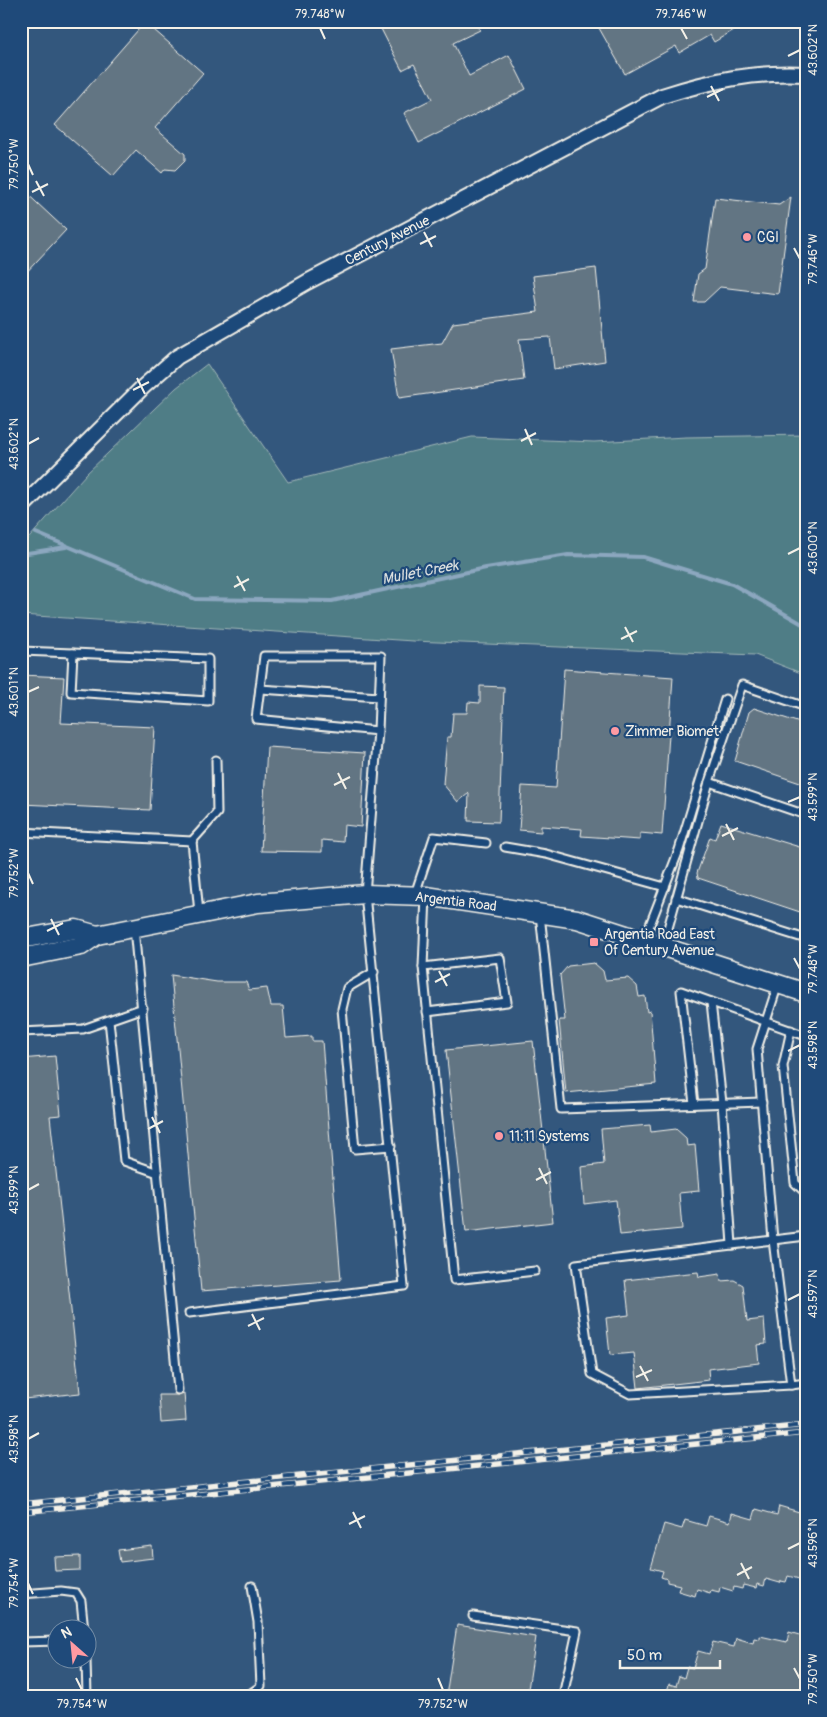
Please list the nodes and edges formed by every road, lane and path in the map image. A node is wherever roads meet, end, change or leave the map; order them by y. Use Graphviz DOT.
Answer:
graph roads {
  1 [pos="806,74"];
  2 [pos="21,508"];
  3 [pos="21,651"];
  4 [pos="73,653"];
  5 [pos="260,689"];
  6 [pos="379,697"];
  7 [pos="725,698"];
  8 [pos="806,708"];
  9 [pos="378,731"];
  10 [pos="216,760"];
  11 [pos="709,782"];
  12 [pos="806,815"];
  13 [pos="21,832"];
  14 [pos="192,842"];
  15 [pos="486,843"];
  16 [pos="505,847"];
  17 [pos="665,886"];
  18 [pos="365,894"];
  19 [pos="420,895"];
  20 [pos="676,898"];
  21 [pos="199,914"];
  22 [pos="540,914"];
  23 [pos="134,927"];
  24 [pos="97,935"];
  25 [pos="21,939"];
  26 [pos="806,939"];
  27 [pos="644,941"];
  28 [pos="663,946"];
  29 [pos="21,958"];
  30 [pos="423,967"];
  31 [pos="374,972"];
  32 [pos="778,984"];
  33 [pos="806,993"];
  34 [pos="711,1002"];
  35 [pos="143,1008"];
  36 [pos="427,1012"];
  37 [pos="110,1020"];
  38 [pos="766,1022"];
  39 [pos="791,1030"];
  40 [pos="21,1032"];
  41 [pos="806,1036"];
  42 [pos="762,1102"];
  43 [pos="722,1103"];
  44 [pos="694,1104"];
  45 [pos="391,1146"];
  46 [pos="158,1173"];
  47 [pos="806,1193"];
  48 [pos="806,1236"];
  49 [pos="773,1240"];
  50 [pos="732,1245"];
  51 [pos="535,1271"];
  52 [pos="189,1313"];
  53 [pos="806,1383"];
  54 [pos="791,1386"];
  55 [pos="178,1390"];
  56 [pos="252,1586"];
  57 [pos="21,1594"];
  58 [pos="473,1616"];
  59 [pos="83,1620"];
  60 [pos="48,1641"];
  61 [pos="21,1642"];
  62 [pos="86,1670"];
  63 [pos="87,1696"];
  64 [pos="247,1696"];
  65 [pos="563,1696"];
  1 -- 2 [label="street, Century Avenue"];
  3 -- 4 [label="lane"];
  4 -- 4 [label="lane"];
  5 -- 6 [label="lane"];
  5 -- 6 [label="lane"];
  5 -- 9 [label="lane"];
  6 -- 9 [label="lane"];
  7 -- 17 [label="lane"];
  8 -- 11 [label="lane"];
  9 -- 18 [label="lane"];
  10 -- 14 [label="lane"];
  11 -- 12 [label="lane"];
  11 -- 20 [label="lane"];
  13 -- 14 [label="lane"];
  14 -- 21 [label="lane"];
  15 -- 19 [label="lane"];
  16 -- 17 [label="lane"];
  17 -- 27 [label="lane"];
  18 -- 19 [label="street, Argentia Road"];
  18 -- 21 [label="street, Argentia Road"];
  18 -- 31 [label="lane"];
  19 -- 22 [label="street, Argentia Road"];
  19 -- 30 [label="lane"];
  20 -- 26 [label="lane"];
  20 -- 28 [label="lane"];
  21 -- 23 [label="street, Argentia Road"];
  22 -- 27 [label="street, Argentia Road"];
  22 -- 44 [label="lane"];
  23 -- 24 [label="street, Argentia Road"];
  23 -- 35 [label="lane"];
  24 -- 25 [label="street, Argentia Road"];
  24 -- 29 [label="street, Argentia Road"];
  27 -- 28 [label="street, Argentia Road"];
  28 -- 32 [label="street, Argentia Road"];
  30 -- 36 [label="lane"];
  30 -- 36 [label="lane"];
  31 -- 45 [label="lane"];
  31 -- 45 [label="lane"];
  32 -- 33 [label="street, Argentia Road"];
  32 -- 38 [label="lane"];
  34 -- 38 [label="lane"];
  34 -- 43 [label="lane"];
  34 -- 44 [label="lane"];
  35 -- 37 [label="lane"];
  35 -- 46 [label="lane"];
  36 -- 51 [label="lane"];
  37 -- 40 [label="lane"];
  37 -- 46 [label="lane"];
  38 -- 39 [label="lane"];
  38 -- 42 [label="lane"];
  39 -- 41 [label="lane"];
  39 -- 47 [label="lane"];
  42 -- 43 [label="lane"];
  42 -- 49 [label="lane"];
  43 -- 44 [label="lane"];
  43 -- 50 [label="lane"];
  45 -- 52 [label="lane"];
  46 -- 55 [label="lane"];
  48 -- 49 [label="lane"];
  49 -- 50 [label="lane"];
  49 -- 54 [label="lane"];
  50 -- 54 [label="lane"];
  53 -- 54 [label="lane"];
  56 -- 64 [label="lane"];
  57 -- 59 [label="lane"];
  58 -- 65 [label="lane"];
  60 -- 61 [label="lane"];
  62 -- 63 [label="lane"];
}
